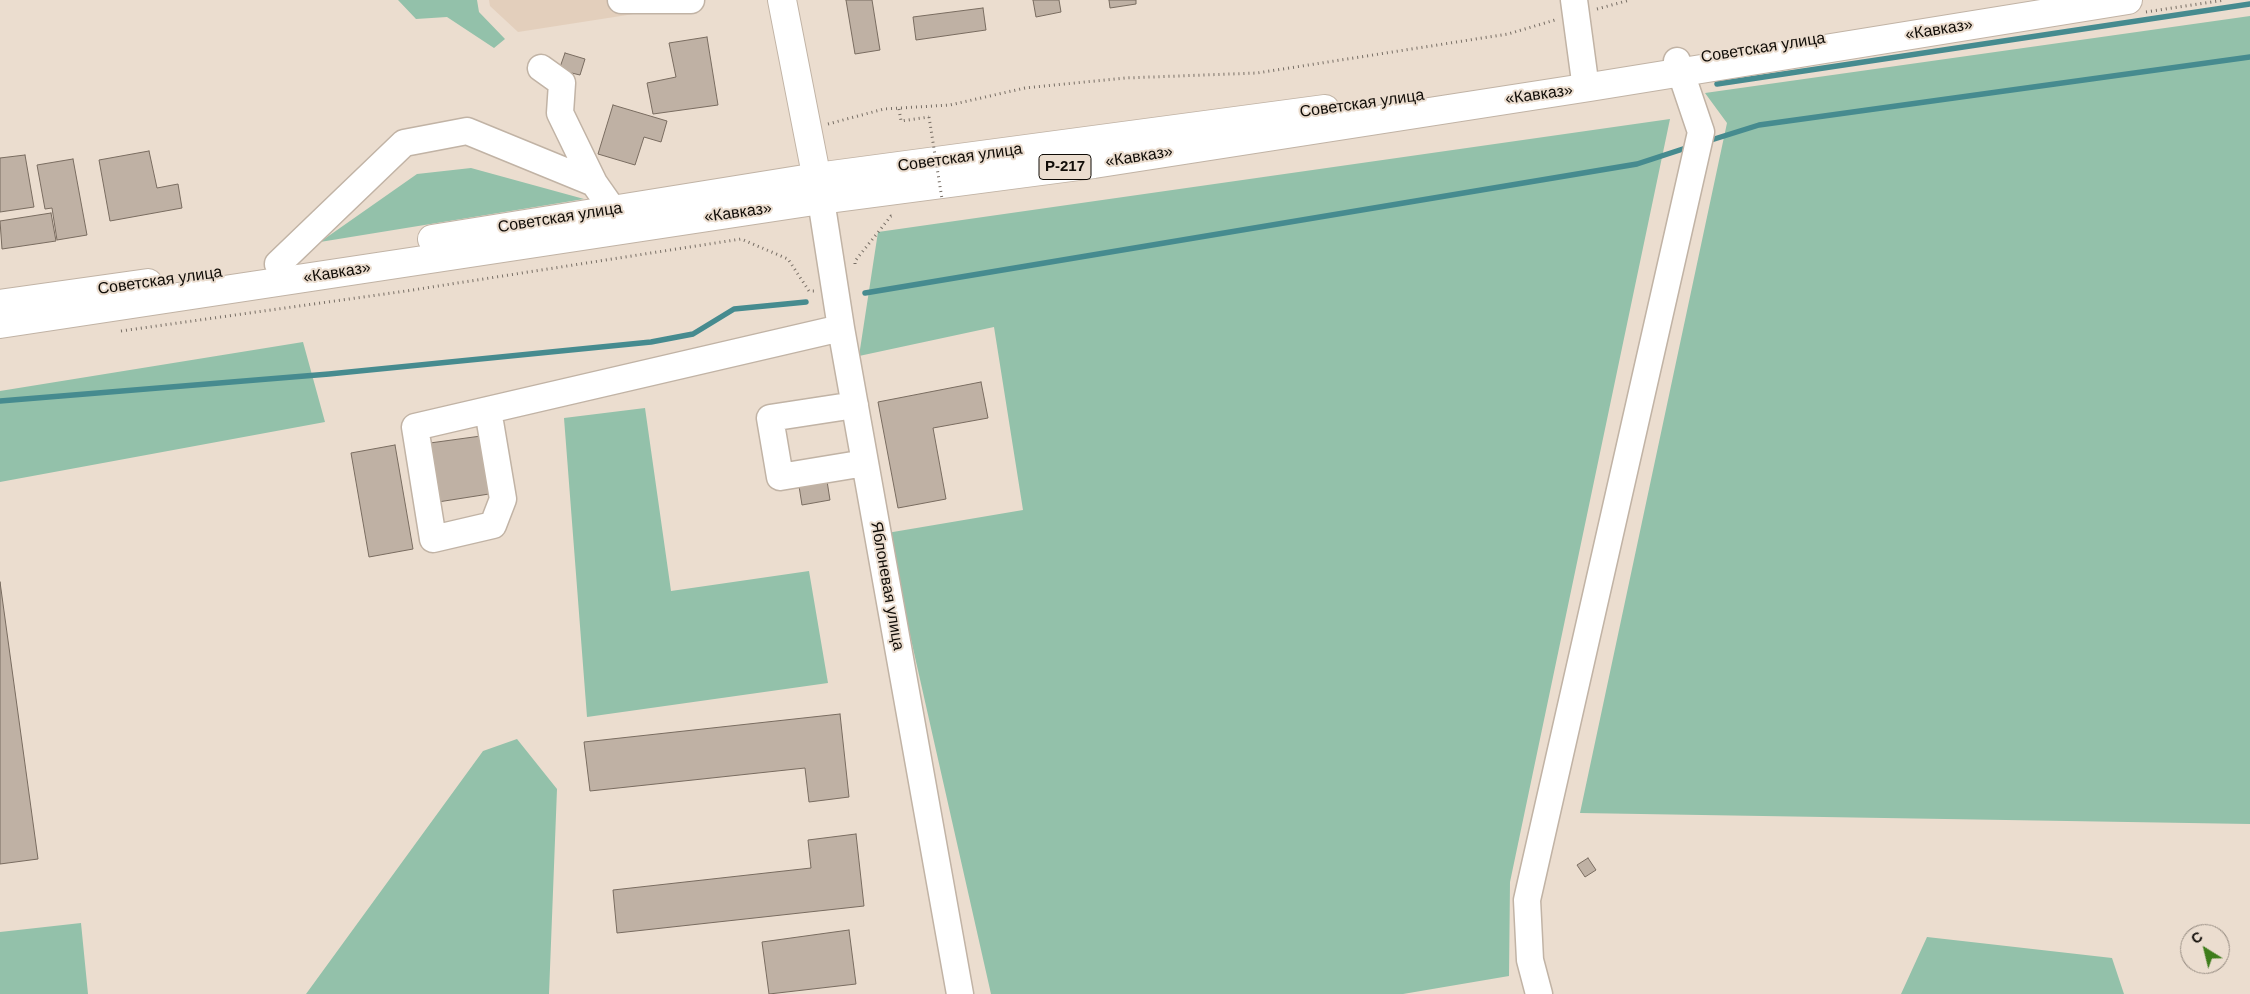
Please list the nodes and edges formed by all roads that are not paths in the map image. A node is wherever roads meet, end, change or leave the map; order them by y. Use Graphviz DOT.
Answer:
graph roads {
  1 [pos="621,0"];
  2 [pos="691,0"];
  3 [pos="782,0"];
  4 [pos="2071,0"];
  5 [pos="2128,0"];
  6 [pos="1575,7"];
  7 [pos="1679,66"];
  8 [pos="541,68"];
  9 [pos="1584,74"];
  10 [pos="594,183"];
  11 [pos="819,188"];
  12 [pos="613,210"];
  13 [pos="278,264"];
  14 [pos="0,304"];
  15 [pos="0,324"];
  16 [pos="841,328"];
  17 [pos="855,404"];
  18 [pos="488,410"];
  19 [pos="865,464"];
  20 [pos="960,994"];
  21 [pos="1540,994"];
  1 -- 2 [label="street"];
  3 -- 11 [label="main road"];
  4 -- 7 [label="main road, Советская улица / Р-217"];
  5 -- 7 [label="main road, «Кавказ» / Р-217"];
  6 -- 9 [label="street"];
  7 -- 9 [label="main road, Советская улица / Р-217"];
  7 -- 11 [label="main road, «Кавказ» / Р-217"];
  7 -- 21 [label="street"];
  8 -- 10 [label="street"];
  9 -- 11 [label="main road, Советская улица / Р-217"];
  10 -- 12 [label="street"];
  10 -- 13 [label="street"];
  11 -- 12 [label="main road, Советская улица / Р-217"];
  11 -- 15 [label="main road, «Кавказ» / Р-217"];
  11 -- 16 [label="street, Яблоневая улица"];
  12 -- 13 [label="main road, Советская улица / Р-217"];
  13 -- 14 [label="main road, Советская улица / Р-217"];
  16 -- 17 [label="street, Яблоневая улица"];
  16 -- 18 [label="street"];
  17 -- 19 [label="street, Яблоневая улица"];
  17 -- 19 [label="street"];
  18 -- 18 [label="street"];
  19 -- 20 [label="street, Яблоневая улица"];
}
